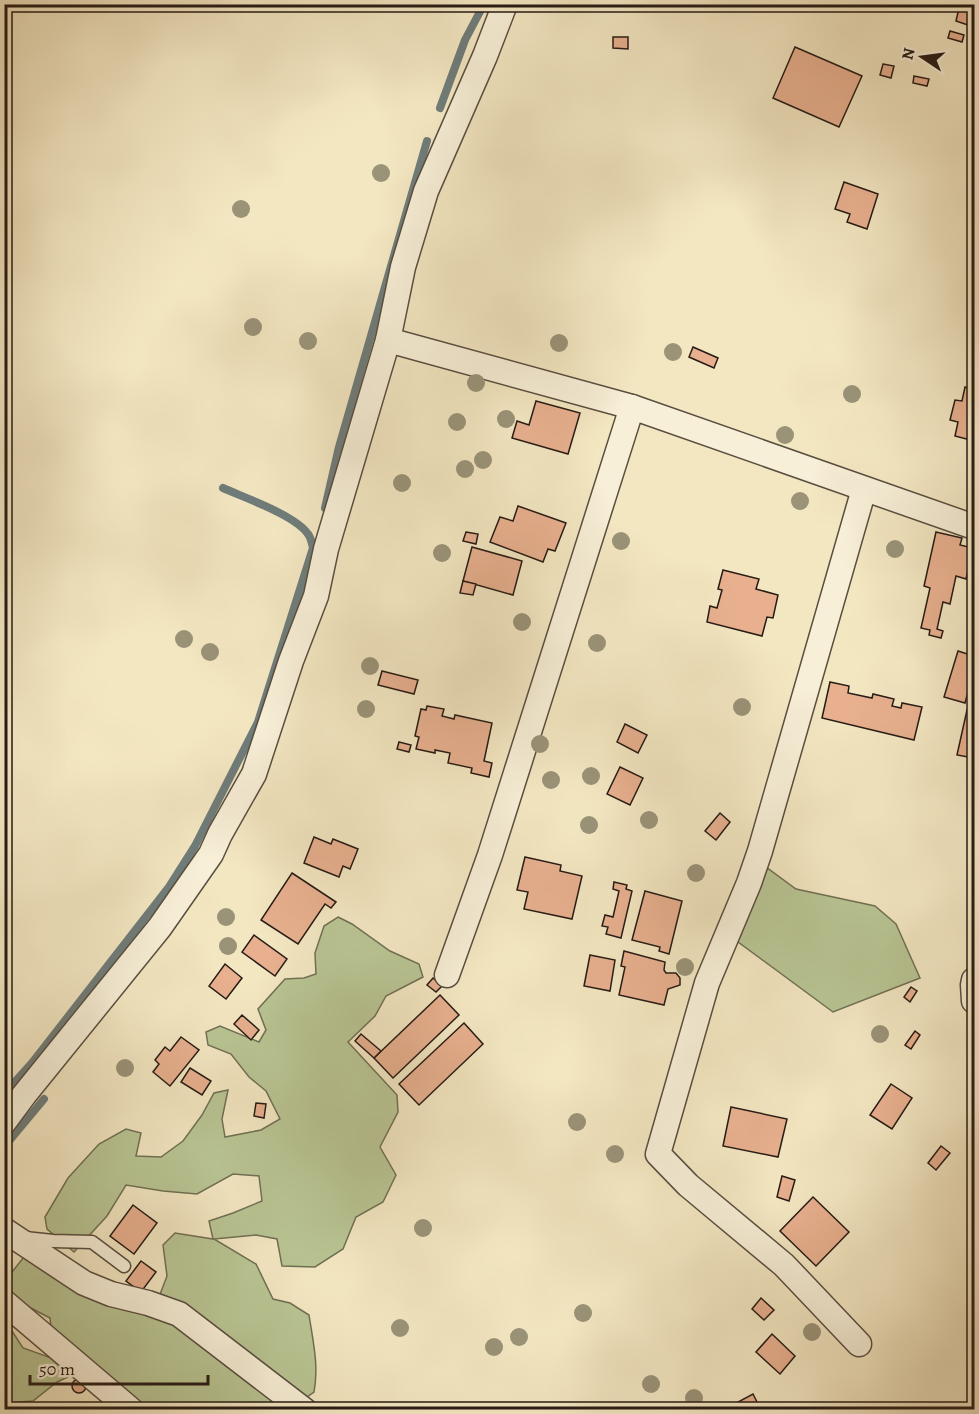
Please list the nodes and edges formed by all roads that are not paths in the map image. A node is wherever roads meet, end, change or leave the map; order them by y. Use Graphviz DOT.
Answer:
graph roads {
  1 [pos="506,4"];
  2 [pos="388,340"];
  3 [pos="632,407"];
  4 [pos="864,489"];
  5 [pos="975,527"];
  6 [pos="447,975"];
  7 [pos="975,980"];
  8 [pos="975,1001"];
  9 [pos="4,1122"];
  10 [pos="10,1234"];
  11 [pos="124,1266"];
  12 [pos="4,1302"];
  13 [pos="859,1344"];
  14 [pos="130,1410"];
  15 [pos="304,1410"];
  1 -- 2 [label="street"];
  2 -- 3 [label="street"];
  2 -- 9 [label="street"];
  3 -- 4 [label="street"];
  3 -- 6 [label="street"];
  4 -- 5 [label="street"];
  4 -- 13 [label="street"];
  7 -- 8 [label="street"];
  10 -- 11 [label="lane"];
  10 -- 15 [label="street"];
  12 -- 14 [label="street"];
}
